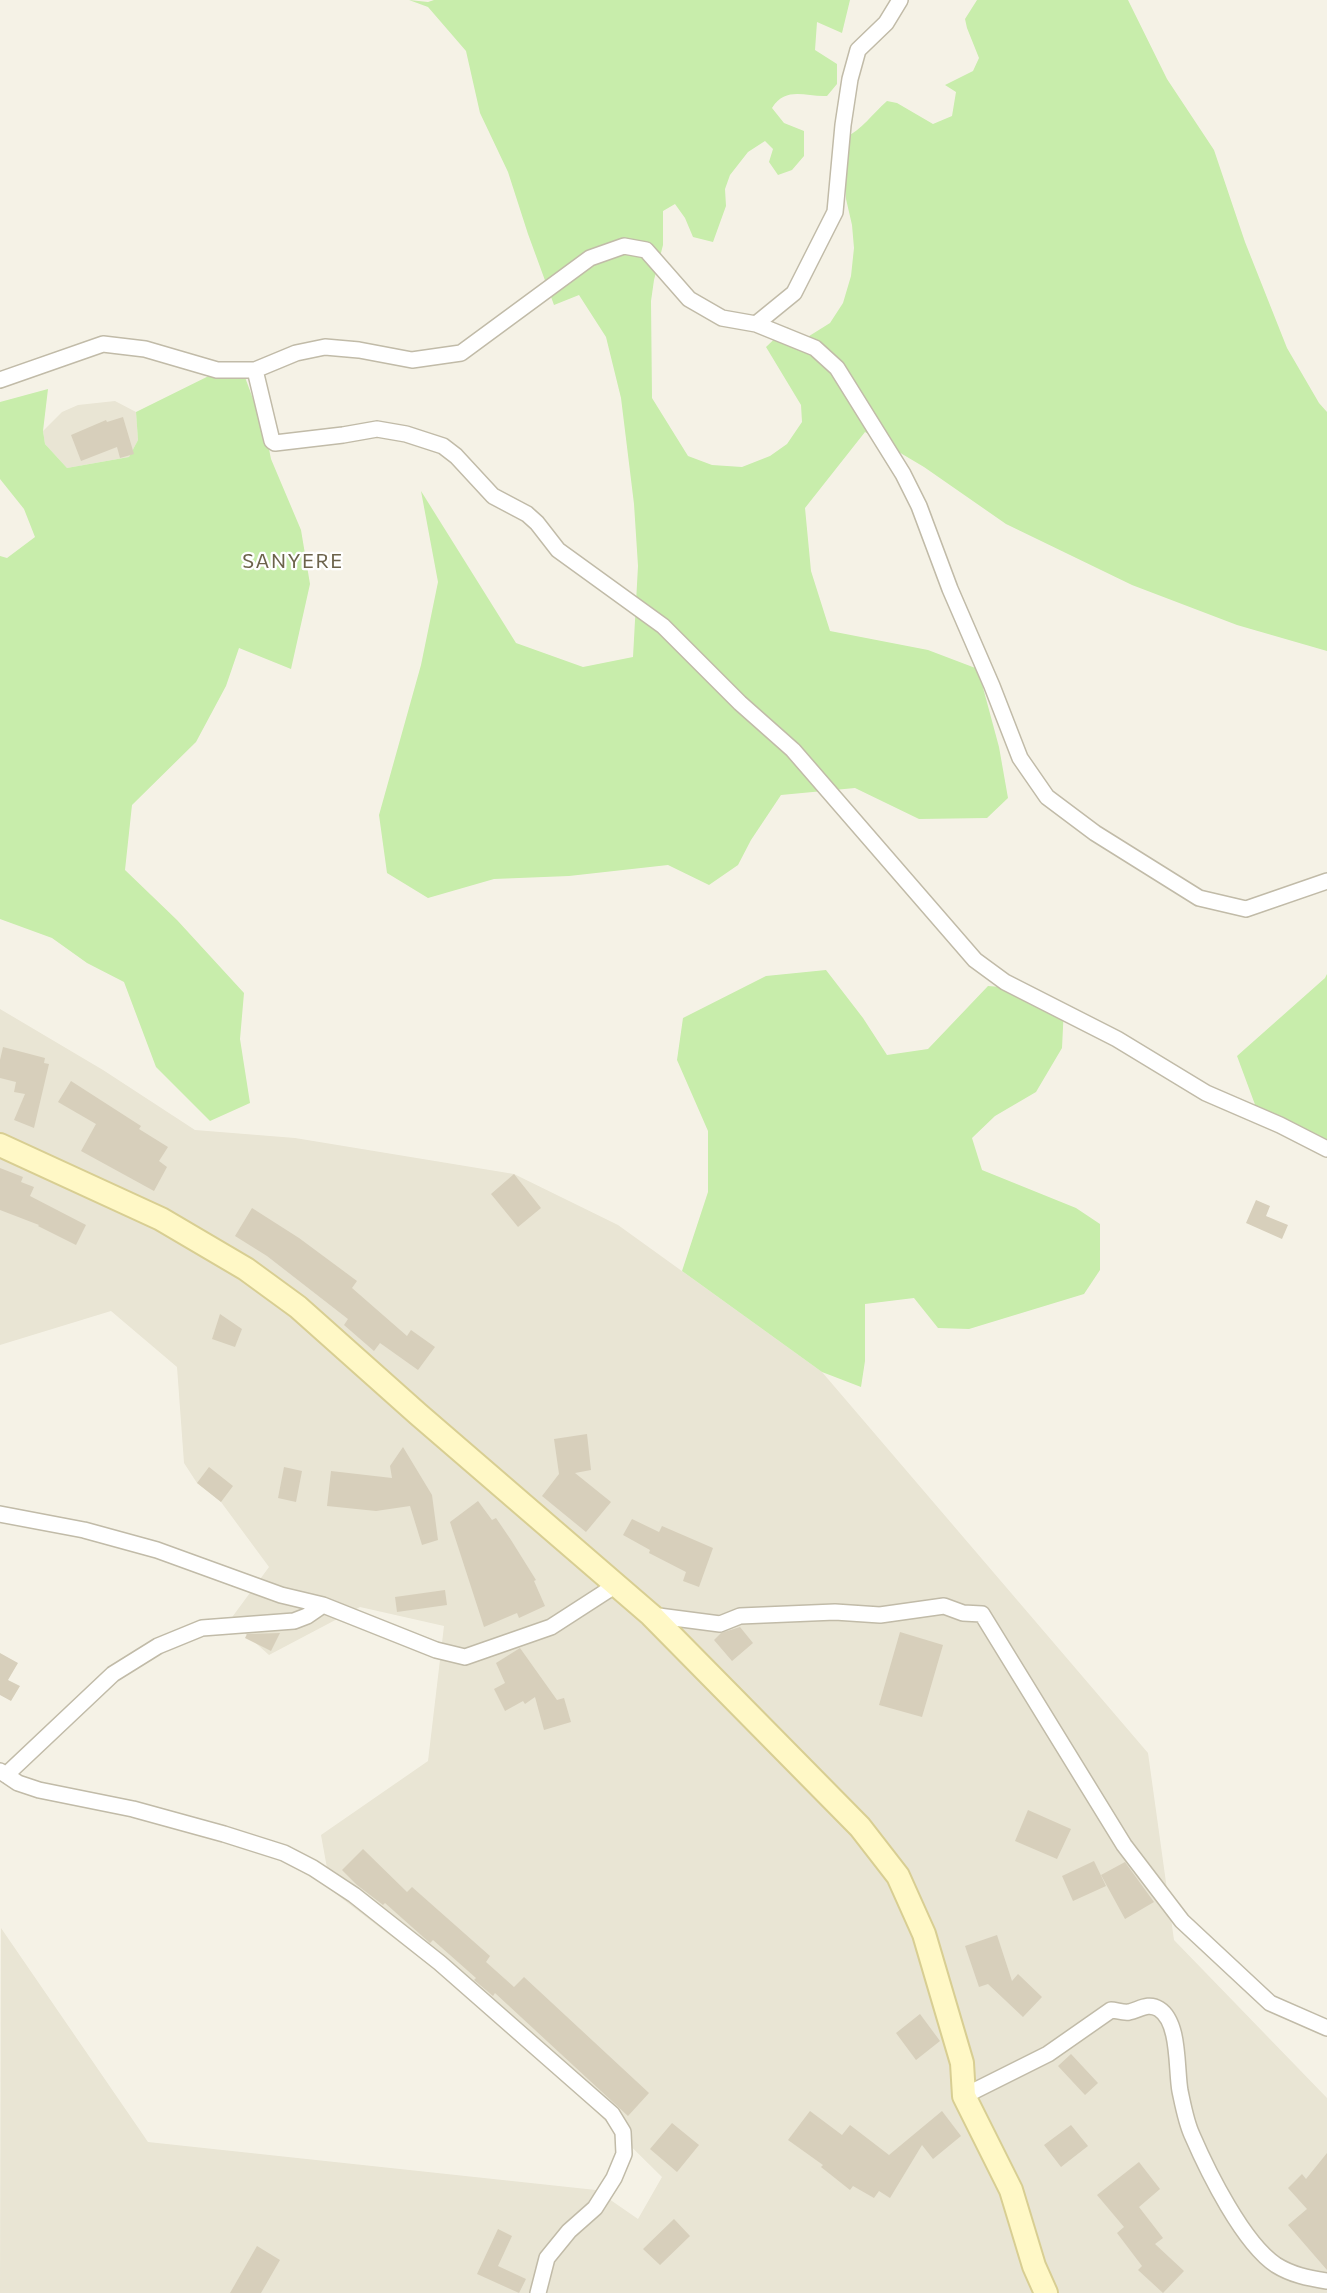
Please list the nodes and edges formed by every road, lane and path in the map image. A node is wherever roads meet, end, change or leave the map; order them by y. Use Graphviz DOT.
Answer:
graph roads {
  1 [pos="900,0"];
  2 [pos="756,324"];
  3 [pos="255,370"];
  4 [pos="0,380"];
  5 [pos="1327,881"];
  6 [pos="0,1145"];
  7 [pos="1327,1149"];
  8 [pos="0,1514"];
  9 [pos="616,1586"];
  10 [pos="323,1605"];
  11 [pos="651,1615"];
  12 [pos="3,1773"];
  13 [pos="1327,2028"];
  14 [pos="964,2096"];
  15 [pos="1327,2282"];
  16 [pos="538,2293"];
  17 [pos="1046,2293"];
  1 -- 2 [label="street"];
  2 -- 3 [label="street"];
  2 -- 5 [label="street"];
  3 -- 4 [label="street"];
  3 -- 7 [label="street"];
  6 -- 9 [label="street"];
  8 -- 10 [label="street"];
  9 -- 10 [label="street"];
  9 -- 11 [label="street"];
  10 -- 12 [label="street"];
  11 -- 13 [label="street"];
  11 -- 14 [label="street"];
  12 -- 16 [label="street"];
  14 -- 15 [label="street"];
  14 -- 17 [label="street"];
}
